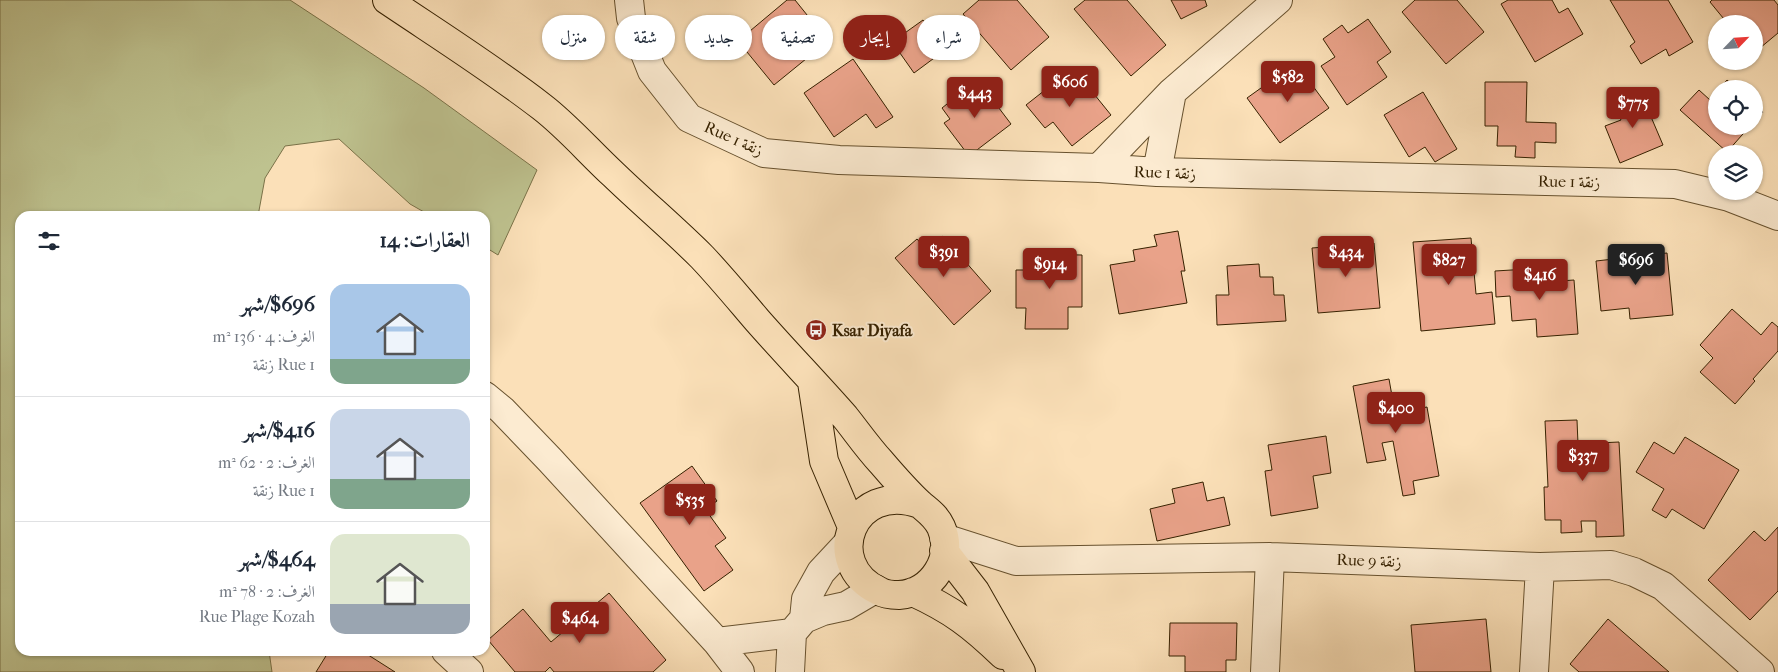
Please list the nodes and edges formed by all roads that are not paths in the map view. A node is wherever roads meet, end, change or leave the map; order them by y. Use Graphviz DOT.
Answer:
graph roads {
  1 [pos="387,0"];
  2 [pos="629,0"];
  3 [pos="1277,1"];
  4 [pos="1172,92"];
  5 [pos="1099,168"];
  6 [pos="1157,172"];
  7 [pos="1778,216"];
  8 [pos="812,382"];
  9 [pos="490,400"];
  10 [pos="920,504"];
  11 [pos="850,535"];
  12 [pos="944,545"];
  13 [pos="1270,557"];
  14 [pos="1540,567"];
  15 [pos="876,589"];
  16 [pos="913,592"];
  17 [pos="798,626"];
  18 [pos="716,642"];
  19 [pos="452,656"];
  20 [pos="470,672"];
  21 [pos="740,672"];
  22 [pos="790,672"];
  23 [pos="1021,672"];
  24 [pos="1265,672"];
  25 [pos="1534,672"];
  26 [pos="1760,672"];
  1 -- 8 [label="main road"];
  2 -- 5 [label="street, Rue 1 زنقة"];
  3 -- 4 [label="street"];
  4 -- 5 [label="street"];
  4 -- 6 [label="street"];
  5 -- 6 [label="street, Rue 1 زنقة"];
  6 -- 7 [label="street, Rue 1 زنقة"];
  8 -- 10 [label="main road"];
  8 -- 11 [label="main road"];
  9 -- 18 [label="street"];
  10 -- 11 [label="main road"];
  10 -- 12 [label="main road"];
  11 -- 15 [label="main road"];
  11 -- 17 [label="street"];
  12 -- 13 [label="street, Rue 9 زنقة"];
  12 -- 16 [label="main road"];
  12 -- 23 [label="main road"];
  13 -- 14 [label="street, Rue 9 زنقة"];
  13 -- 24 [label="street"];
  14 -- 25 [label="street"];
  14 -- 26 [label="street, Rue 9 زنقة"];
  15 -- 16 [label="main road"];
  15 -- 17 [label="street"];
  16 -- 23 [label="main road"];
  17 -- 18 [label="street"];
  17 -- 22 [label="street"];
  18 -- 21 [label="street"];
  19 -- 20 [label="street"];
}
